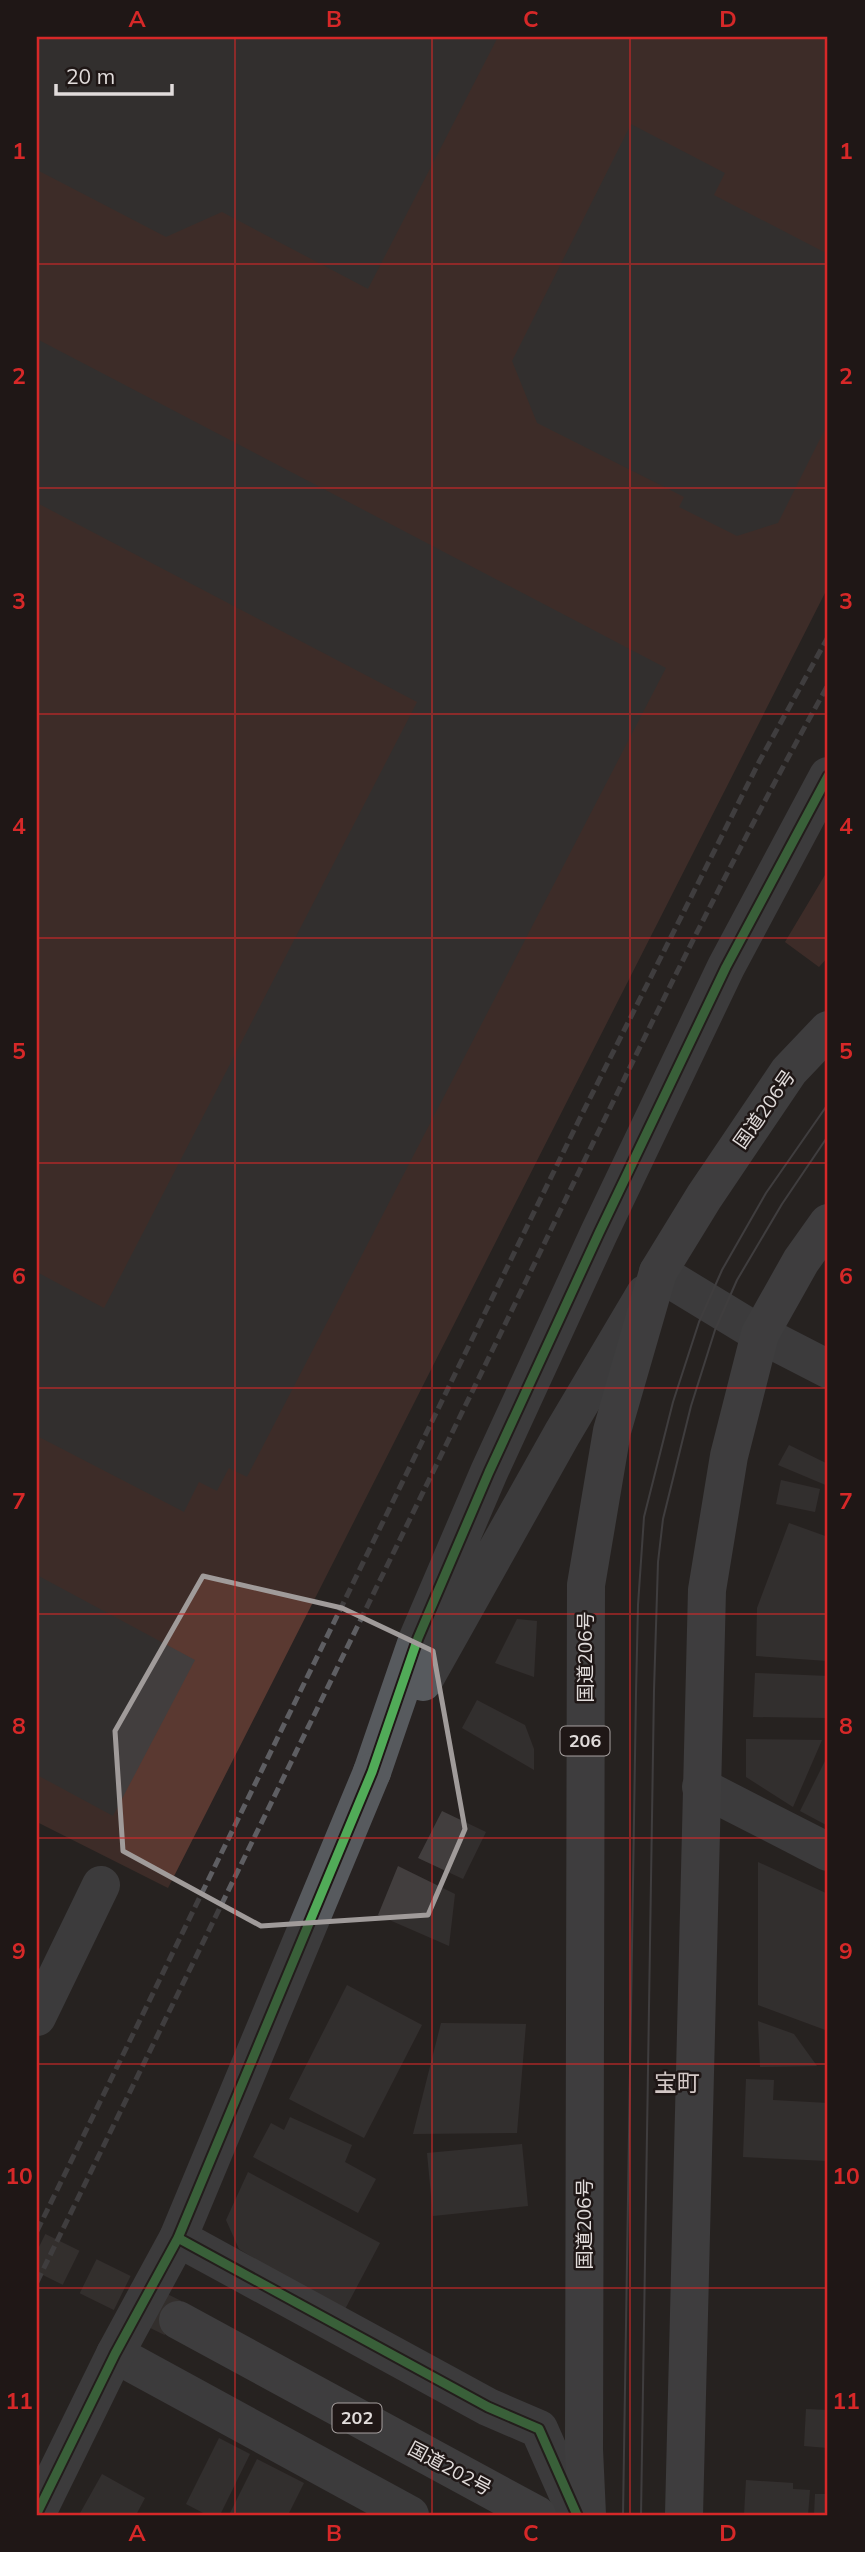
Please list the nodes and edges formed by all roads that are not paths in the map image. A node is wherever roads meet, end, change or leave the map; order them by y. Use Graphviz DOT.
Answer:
graph roads {
  1 [pos="828,776"];
  2 [pos="828,1030"];
  3 [pos="828,1223"];
  4 [pos="658,1272"];
  5 [pos="760,1334"];
  6 [pos="828,1369"];
  7 [pos="372,1772"];
  8 [pos="702,1787"];
  9 [pos="828,1852"];
  10 [pos="101,1885"];
  11 [pos="37,2017"];
  12 [pos="178,2238"];
  13 [pos="178,2320"];
  14 [pos="115,2354"];
  15 [pos="37,2513"];
  16 [pos="410,2515"];
  17 [pos="537,2515"];
  18 [pos="577,2515"];
  19 [pos="587,2515"];
  20 [pos="684,2515"];
  1 -- 7 [label="street"];
  2 -- 4 [label="highway, 国道206号 / 206"];
  3 -- 5 [label="highway"];
  4 -- 5 [label="street"];
  4 -- 7 [label="street"];
  4 -- 19 [label="highway, 国道206号 / 206"];
  5 -- 6 [label="street"];
  5 -- 8 [label="highway"];
  7 -- 12 [label="street"];
  8 -- 9 [label="street"];
  8 -- 20 [label="highway"];
  10 -- 11 [label="street"];
  12 -- 14 [label="street"];
  12 -- 18 [label="street"];
  13 -- 17 [label="highway, 国道202号 / 202"];
  14 -- 15 [label="street"];
  14 -- 16 [label="street"];
}
